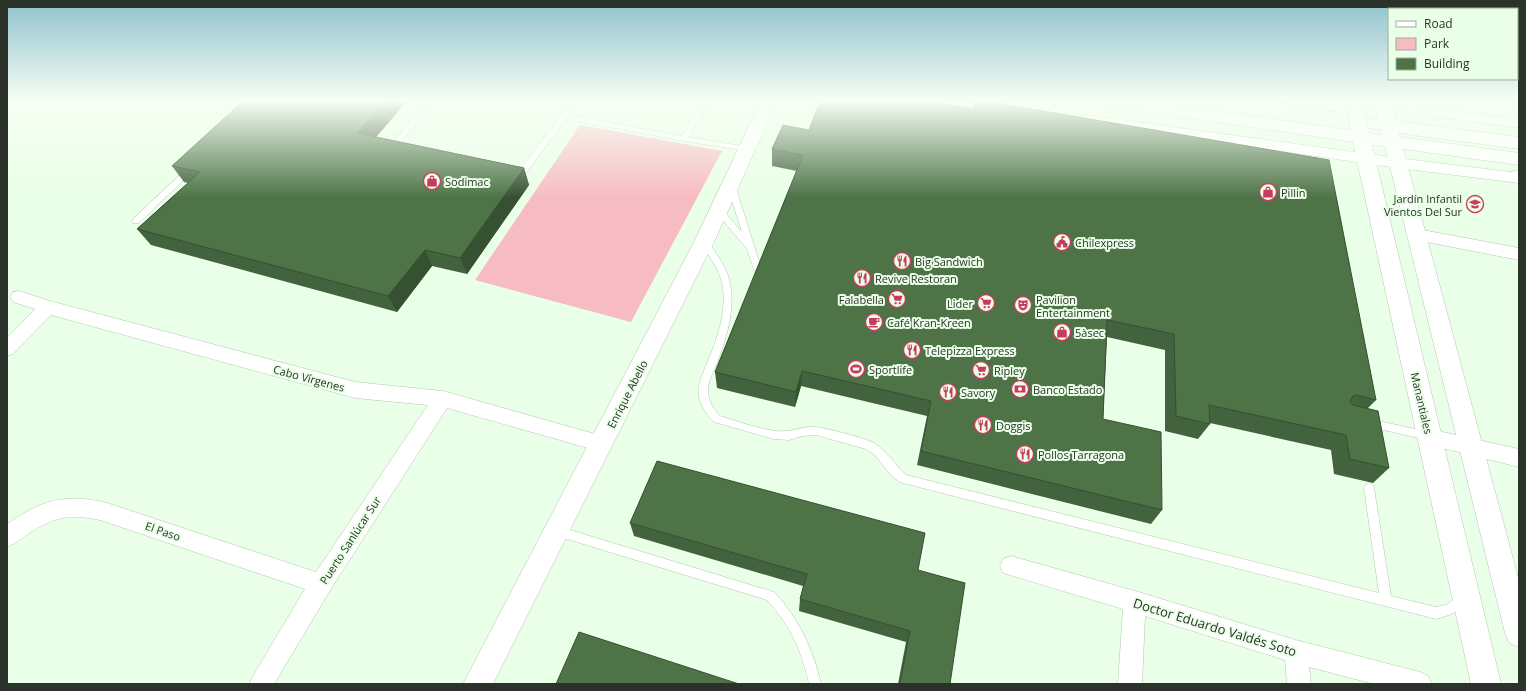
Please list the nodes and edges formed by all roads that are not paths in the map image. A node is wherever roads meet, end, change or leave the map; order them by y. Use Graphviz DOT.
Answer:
graph roads {
  1 [pos="405,133"];
  2 [pos="551,133"];
  3 [pos="658,133"];
  4 [pos="687,133"];
  5 [pos="754,133"];
  6 [pos="1360,133"];
  7 [pos="1372,133"];
  8 [pos="1390,133"];
  9 [pos="684,138"];
  10 [pos="1519,143"];
  11 [pos="1393,144"];
  12 [pos="408,147"];
  13 [pos="747,149"];
  14 [pos="1519,159"];
  15 [pos="501,165"];
  16 [pos="194,166"];
  17 [pos="1518,177"];
  18 [pos="731,184"];
  19 [pos="719,211"];
  20 [pos="136,221"];
  21 [pos="1417,235"];
  22 [pos="704,242"];
  23 [pos="753,251"];
  24 [pos="1519,254"];
  25 [pos="757,268"];
  26 [pos="19,297"];
  27 [pos="48,306"];
  28 [pos="7,349"];
  29 [pos="443,399"];
  30 [pos="1362,421"];
  31 [pos="1429,437"];
  32 [pos="602,444"];
  33 [pos="1471,447"];
  34 [pos="1519,458"];
  35 [pos="1369,488"];
  36 [pos="557,531"];
  37 [pos="7,537"];
  38 [pos="1011,566"];
  39 [pos="321,584"];
  40 [pos="1466,596"];
  41 [pos="1386,600"];
  42 [pos="1136,602"];
  43 [pos="1519,633"];
  44 [pos="1296,652"];
  45 [pos="261,684"];
  46 [pos="478,684"];
  47 [pos="815,684"];
  48 [pos="1130,684"];
  49 [pos="1299,684"];
  50 [pos="1420,684"];
  51 [pos="1486,684"];
  1 -- 12 [label="lane"];
  2 -- 15 [label="lane"];
  3 -- 9 [label="lane"];
  4 -- 9 [label="lane"];
  5 -- 13 [label="street, Enrique Abello"];
  6 -- 31 [label="street, Manantiales"];
  7 -- 11 [label="street"];
  8 -- 11 [label="street"];
  9 -- 13 [label="lane"];
  10 -- 11 [label="street"];
  11 -- 14 [label="street"];
  11 -- 17 [label="street"];
  11 -- 21 [label="street"];
  13 -- 18 [label="street, Enrique Abello"];
  16 -- 20 [label="lane"];
  18 -- 19 [label="street, Enrique Abello"];
  18 -- 23 [label="lane"];
  19 -- 22 [label="street, Enrique Abello"];
  19 -- 23 [label="lane"];
  21 -- 24 [label="street"];
  21 -- 33 [label="street"];
  22 -- 32 [label="street, Enrique Abello"];
  22 -- 41 [label="lane"];
  23 -- 25 [label="lane"];
  26 -- 27 [label="street, Cabo Vírgenes"];
  27 -- 28 [label="street"];
  27 -- 29 [label="street, Cabo Vírgenes"];
  29 -- 32 [label="street, Cabo Vírgenes"];
  29 -- 39 [label="street, Puerto Sanlúcar Sur"];
  30 -- 31 [label="lane"];
  31 -- 33 [label="street"];
  31 -- 40 [label="street, Manantiales"];
  32 -- 36 [label="street, Enrique Abello"];
  33 -- 34 [label="street"];
  33 -- 43 [label="street"];
  35 -- 41 [label="lane"];
  36 -- 46 [label="street, Enrique Abello"];
  36 -- 47 [label="lane"];
  37 -- 39 [label="street, El Paso"];
  38 -- 42 [label="street, Doctor Eduardo Valdés Soto"];
  39 -- 45 [label="street, Puerto Sanlúcar Sur"];
  40 -- 41 [label="lane"];
  40 -- 51 [label="street, Manantiales"];
  42 -- 44 [label="street, Doctor Eduardo Valdés Soto"];
  42 -- 48 [label="street"];
  44 -- 49 [label="street"];
  44 -- 50 [label="street, Doctor Eduardo Valdés Soto"];
}
